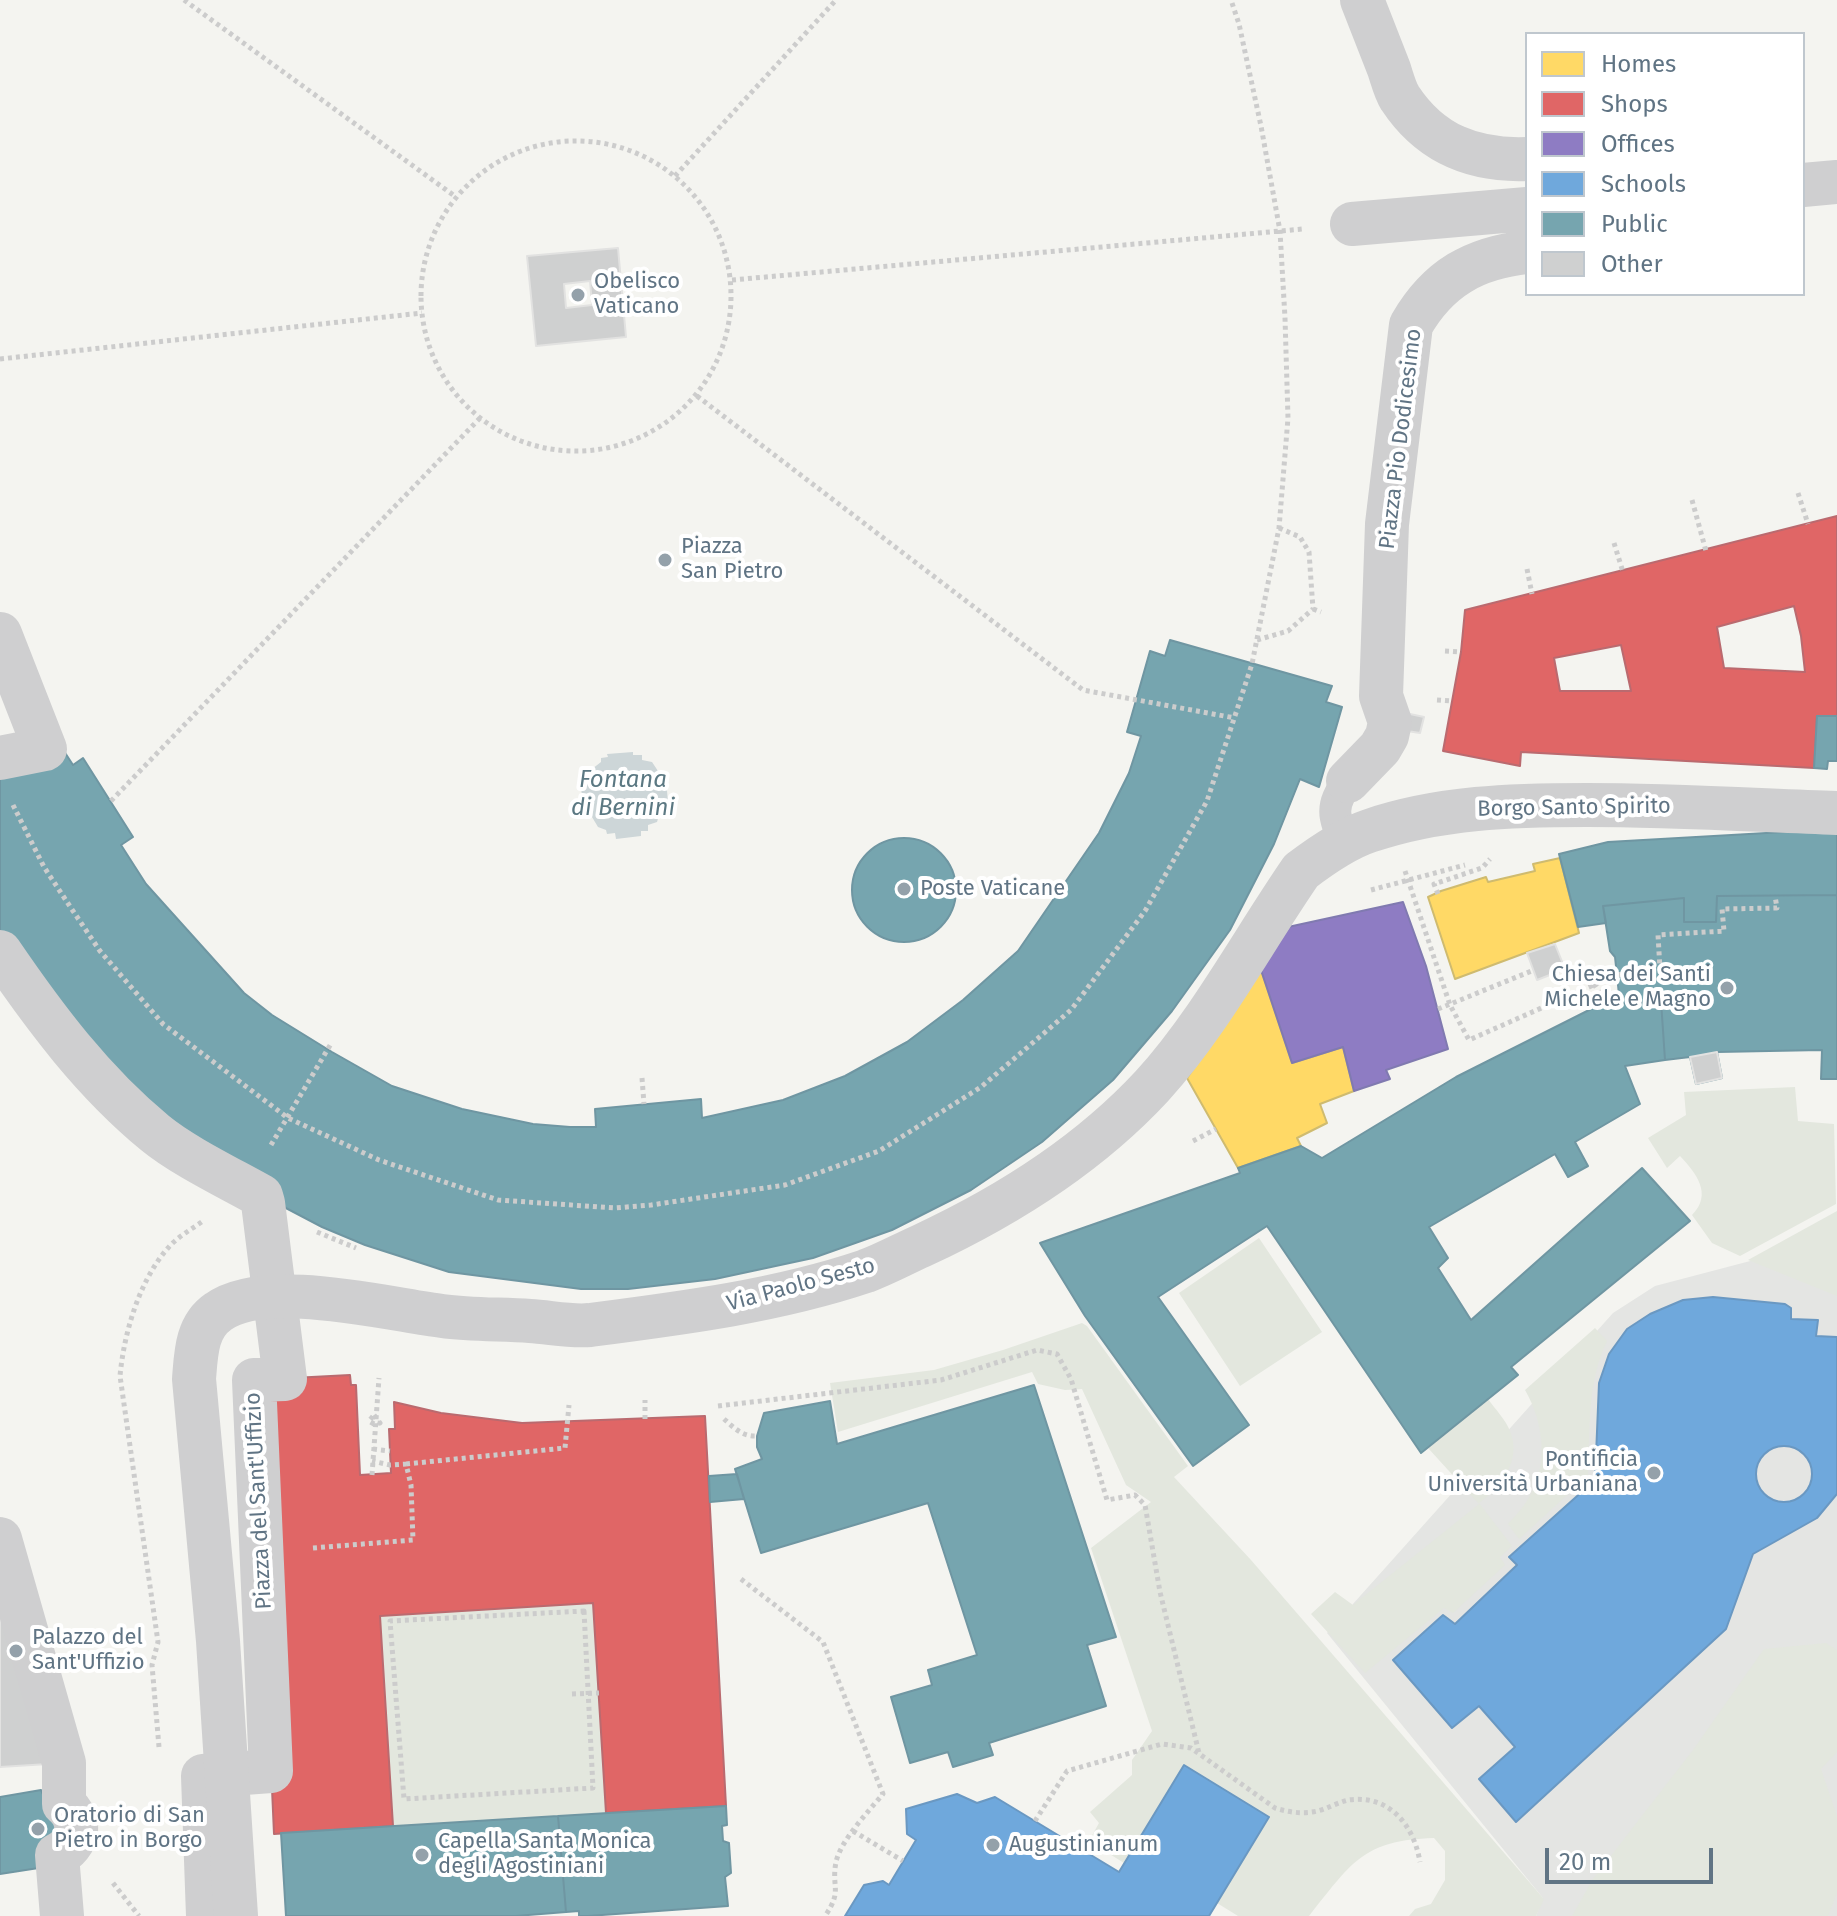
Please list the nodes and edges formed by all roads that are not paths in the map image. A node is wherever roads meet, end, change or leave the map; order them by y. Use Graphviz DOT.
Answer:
graph roads {
  1 [pos="1362,0"];
  2 [pos="1525,159"];
  3 [pos="1837,182"];
  4 [pos="1805,185"];
  5 [pos="1525,209"];
  6 [pos="1352,224"];
  7 [pos="1525,252"];
  8 [pos="0,634"];
  9 [pos="3,775"];
  10 [pos="1348,781"];
  11 [pos="1837,813"];
  12 [pos="1332,850"];
  13 [pos="0,952"];
  14 [pos="274,1297"];
  15 [pos="0,1539"];
  16 [pos="227,1774"];
  17 [pos="62,1916"];
  18 [pos="208,1916"];
  19 [pos="236,1916"];
  1 -- 2 [label="street"];
  3 -- 4 [label="street"];
  5 -- 6 [label="street"];
  7 -- 10 [label="street, Piazza Pio Dodicesimo"];
  8 -- 9 [label="street"];
  10 -- 12 [label="lane"];
  11 -- 12 [label="street, Borgo Santo Spirito"];
  12 -- 14 [label="street, Via Paolo Sesto"];
  13 -- 14 [label="street, Piazza del Sant'Uffizio"];
  14 -- 16 [label="street, Via Paolo Sesto"];
  14 -- 16 [label="street, Piazza del Sant'Uffizio"];
  15 -- 17 [label="street"];
  16 -- 18 [label="street"];
  16 -- 19 [label="street"];
}
